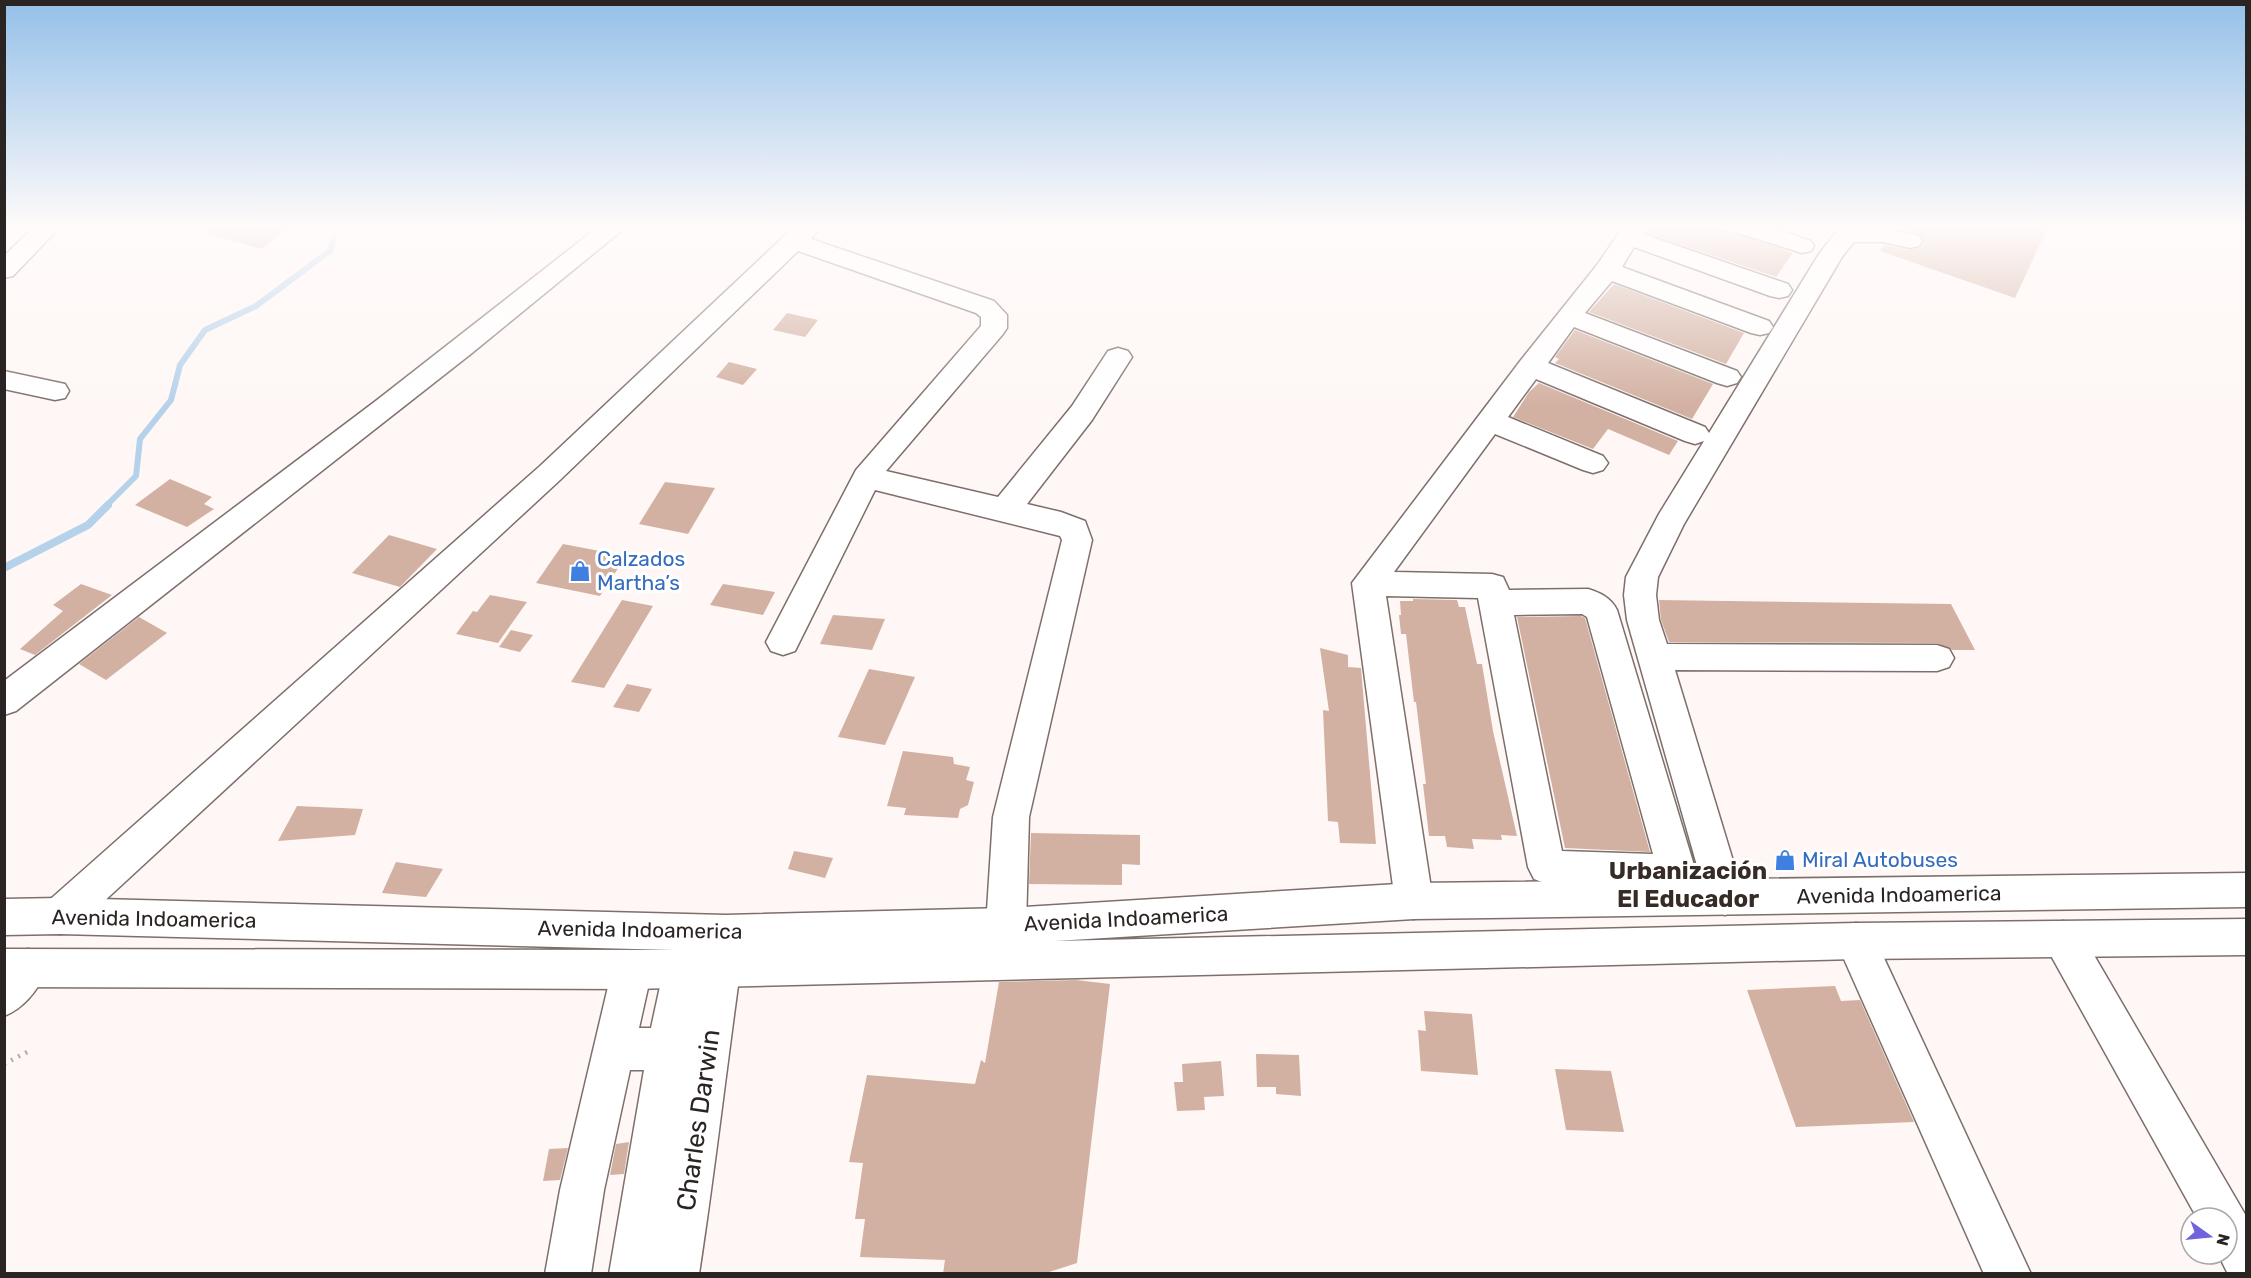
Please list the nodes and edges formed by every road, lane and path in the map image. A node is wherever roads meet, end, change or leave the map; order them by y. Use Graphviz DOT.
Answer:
graph roads {
  1 [pos="541,287"];
  2 [pos="746,287"];
  3 [pos="934,287"];
  4 [pos="1593,287"];
  5 [pos="1652,287"];
  6 [pos="1770,287"];
  7 [pos="1812,287"];
  8 [pos="1779,290"];
  9 [pos="1569,316"];
  10 [pos="1760,327"];
  11 [pos="1118,357"];
  12 [pos="1531,366"];
  13 [pos="1727,377"];
  14 [pos="4,380"];
  15 [pos="55,391"];
  16 [pos="1490,421"];
  17 [pos="1695,435"];
  18 [pos="1593,463"];
  19 [pos="866,477"];
  20 [pos="1005,510"];
  21 [pos="1368,583"];
  22 [pos="1495,603"];
  23 [pos="783,642"];
  24 [pos="1654,657"];
  25 [pos="1937,658"];
  26 [pos="4,701"];
  27 [pos="2247,890"];
  28 [pos="1725,897"];
  29 [pos="1414,902"];
  30 [pos="60,916"];
  31 [pos="4,917"];
  32 [pos="1006,926"];
  33 [pos="2247,937"];
  34 [pos="2063,939"];
  35 [pos="1856,941"];
  36 [pos="704,950"];
  37 [pos="632,970"];
  38 [pos="12,978"];
  39 [pos="668,1048"];
  40 [pos="614,1050"];
  41 [pos="29,1051"];
  42 [pos="4,1064"];
  43 [pos="2215,1206"];
  44 [pos="2239,1246"];
  45 [pos="2247,1260"];
  46 [pos="568,1274"];
  47 [pos="632,1274"];
  48 [pos="676,1274"];
  49 [pos="2008,1274"];
  1 -- 26 [label="street"];
  2 -- 30 [label="street"];
  3 -- 19 [label="street"];
  4 -- 9 [label="street"];
  5 -- 10 [label="street"];
  6 -- 8 [label="street"];
  7 -- 24 [label="street"];
  9 -- 12 [label="street"];
  9 -- 13 [label="street"];
  11 -- 20 [label="street"];
  12 -- 16 [label="street"];
  12 -- 17 [label="street"];
  14 -- 15 [label="street"];
  16 -- 18 [label="street"];
  16 -- 21 [label="street"];
  19 -- 20 [label="street"];
  19 -- 23 [label="street"];
  20 -- 32 [label="street"];
  21 -- 22 [label="street"];
  21 -- 29 [label="street"];
  22 -- 22 [label="street"];
  24 -- 25 [label="street"];
  24 -- 28 [label="street"];
  27 -- 28 [label="street, Avenida Indoamerica"];
  28 -- 29 [label="street, Avenida Indoamerica"];
  29 -- 32 [label="street, Avenida Indoamerica"];
  30 -- 31 [label="street, Avenida Indoamerica"];
  30 -- 36 [label="street, Avenida Indoamerica"];
  32 -- 36 [label="street, Avenida Indoamerica"];
  33 -- 34 [label="street, Avenida Indoamerica"];
  34 -- 35 [label="street, Avenida Indoamerica"];
  34 -- 43 [label="street"];
  35 -- 36 [label="street, Avenida Indoamerica"];
  35 -- 49 [label="street"];
  36 -- 37 [label="street, Avenida Indoamerica"];
  36 -- 39 [label="street"];
  36 -- 48 [label="street, Charles Darwin"];
  37 -- 38 [label="street, Avenida Indoamerica"];
  37 -- 40 [label="street"];
  39 -- 40 [label="street"];
  39 -- 47 [label="street"];
  40 -- 46 [label="street"];
  41 -- 42 [label="path"];
  44 -- 45 [label="street"];
}
